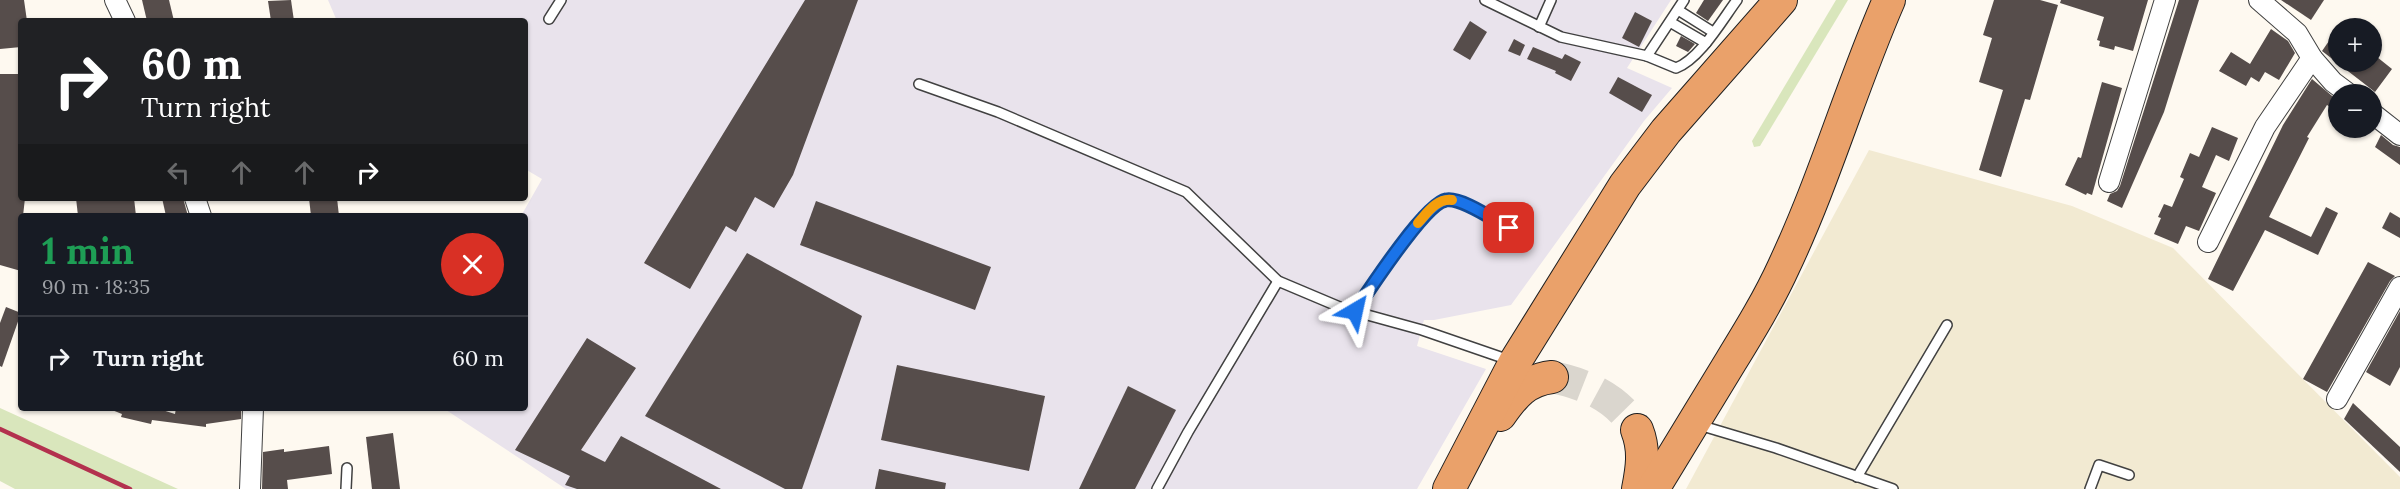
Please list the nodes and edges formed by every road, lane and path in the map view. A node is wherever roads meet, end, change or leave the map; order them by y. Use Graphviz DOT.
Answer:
graph roads {
  1 [pos="115,0"];
  2 [pos="561,0"];
  3 [pos="1485,0"];
  4 [pos="1551,0"];
  5 [pos="1684,0"];
  6 [pos="1737,0"];
  7 [pos="1781,0"];
  8 [pos="1889,0"];
  9 [pos="2165,0"];
  10 [pos="2259,0"];
  11 [pos="1678,10"];
  12 [pos="124,18"];
  13 [pos="549,20"];
  14 [pos="1670,22"];
  15 [pos="1539,27"];
  16 [pos="1713,32"];
  17 [pos="1706,43"];
  18 [pos="1647,56"];
  19 [pos="2312,58"];
  20 [pos="919,84"];
  21 [pos="2336,84"];
  22 [pos="2382,121"];
  23 [pos="2400,135"];
  24 [pos="2109,182"];
  25 [pos="1526,237"];
  26 [pos="2208,242"];
  27 [pos="1278,281"];
  28 [pos="2400,287"];
  29 [pos="1355,311"];
  30 [pos="1947,325"];
  31 [pos="1515,362"];
  32 [pos="1552,377"];
  33 [pos="2337,399"];
  34 [pos="253,411"];
  35 [pos="1694,423"];
  36 [pos="1637,430"];
  37 [pos="347,468"];
  38 [pos="2129,475"];
  39 [pos="1857,477"];
  40 [pos="1452,484"];
  41 [pos="250,489"];
  42 [pos="346,489"];
  43 [pos="1157,489"];
  44 [pos="1638,489"];
  45 [pos="1653,489"];
  46 [pos="1893,489"];
  47 [pos="2090,489"];
  1 -- 12 [label="street"];
  2 -- 13 [label="lane"];
  3 -- 15 [label="lane"];
  4 -- 15 [label="lane"];
  5 -- 11 [label="lane"];
  6 -- 16 [label="lane"];
  7 -- 31 [label="highway"];
  8 -- 35 [label="highway"];
  9 -- 24 [label="street"];
  10 -- 19 [label="street"];
  11 -- 14 [label="lane"];
  11 -- 16 [label="lane"];
  14 -- 17 [label="lane"];
  14 -- 18 [label="lane"];
  15 -- 18 [label="lane"];
  16 -- 17 [label="lane"];
  17 -- 18 [label="lane"];
  19 -- 21 [label="street"];
  19 -- 26 [label="street"];
  20 -- 27 [label="lane"];
  22 -- 23 [label="street"];
  25 -- 29 [label="lane"];
  27 -- 29 [label="lane"];
  27 -- 43 [label="lane"];
  28 -- 33 [label="street"];
  29 -- 31 [label="lane"];
  30 -- 39 [label="lane"];
  31 -- 40 [label="highway"];
  32 -- 40 [label="highway"];
  34 -- 41 [label="street"];
  35 -- 39 [label="lane"];
  35 -- 45 [label="highway"];
  36 -- 44 [label="highway"];
  37 -- 42 [label="lane"];
  38 -- 47 [label="lane"];
  39 -- 46 [label="lane"];
}
